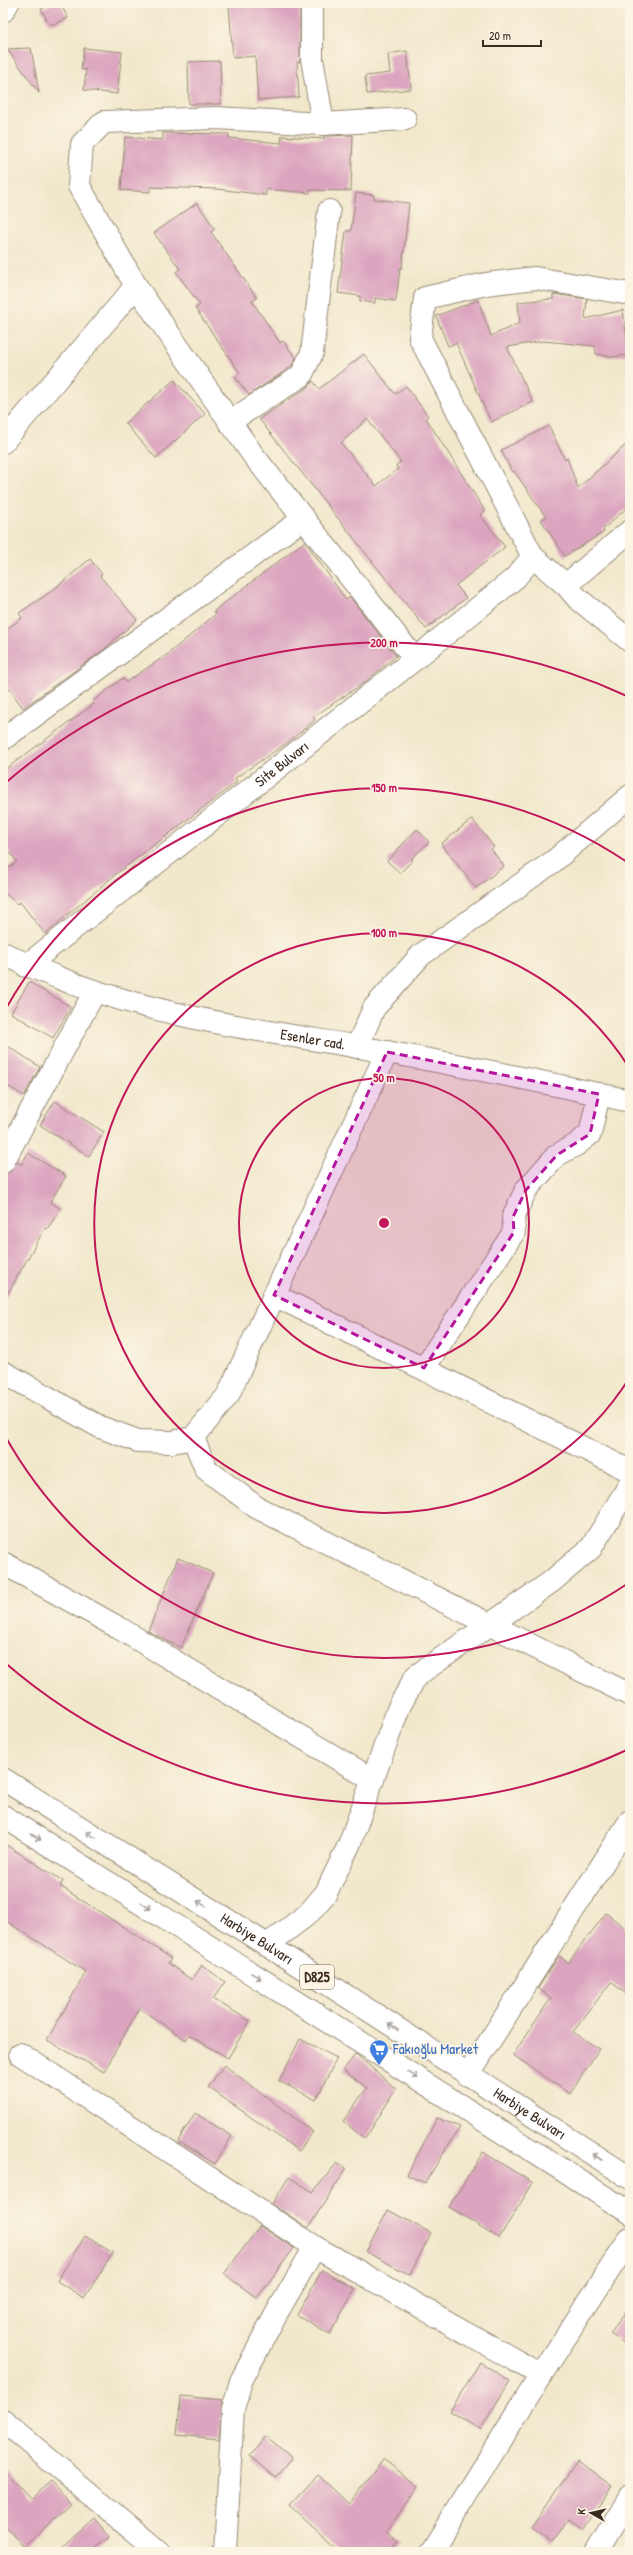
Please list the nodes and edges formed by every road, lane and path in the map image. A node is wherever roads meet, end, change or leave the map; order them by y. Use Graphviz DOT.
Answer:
graph roads {
  1 [pos="8,3"];
  2 [pos="312,3"];
  3 [pos="3,11"];
  4 [pos="405,119"];
  5 [pos="323,124"];
  6 [pos="329,211"];
  7 [pos="136,286"];
  8 [pos="630,294"];
  9 [pos="229,422"];
  10 [pos="3,442"];
  11 [pos="304,518"];
  12 [pos="630,531"];
  13 [pos="533,557"];
  14 [pos="566,585"];
  15 [pos="630,641"];
  16 [pos="415,659"];
  17 [pos="3,739"];
  18 [pos="630,796"];
  19 [pos="3,953"];
  20 [pos="26,966"];
  21 [pos="95,991"];
  22 [pos="357,1047"];
  23 [pos="387,1052"];
  24 [pos="599,1094"];
  25 [pos="630,1101"];
  26 [pos="3,1162"];
  27 [pos="274,1295"];
  28 [pos="424,1368"];
  29 [pos="3,1372"];
  30 [pos="193,1438"];
  31 [pos="630,1471"];
  32 [pos="630,1484"];
  33 [pos="3,1563"];
  34 [pos="488,1625"];
  35 [pos="630,1695"];
  36 [pos="3,1780"];
  37 [pos="373,1780"];
  38 [pos="3,1816"];
  39 [pos="630,1821"];
  40 [pos="267,1945"];
  41 [pos="20,2054"];
  42 [pos="468,2075"];
  43 [pos="630,2178"];
  44 [pos="630,2213"];
  45 [pos="630,2238"];
  46 [pos="315,2247"];
  47 [pos="541,2375"];
  48 [pos="3,2421"];
  49 [pos="630,2497"];
  50 [pos="159,2552"];
  51 [pos="225,2552"];
  52 [pos="431,2552"];
  53 [pos="596,2552"];
  1 -- 3 [label="street"];
  2 -- 5 [label="street"];
  4 -- 5 [label="street"];
  5 -- 7 [label="street"];
  6 -- 9 [label="street"];
  7 -- 9 [label="street"];
  7 -- 10 [label="street"];
  8 -- 13 [label="street"];
  9 -- 11 [label="street"];
  11 -- 16 [label="street"];
  11 -- 17 [label="street"];
  12 -- 14 [label="street"];
  13 -- 14 [label="street"];
  13 -- 16 [label="street, Site Bulvarı"];
  14 -- 15 [label="street"];
  16 -- 20 [label="street, Site Bulvarı"];
  18 -- 22 [label="street"];
  19 -- 20 [label="street, Esenler cad."];
  20 -- 21 [label="street, Esenler cad."];
  21 -- 22 [label="street, Esenler cad."];
  21 -- 26 [label="street"];
  22 -- 23 [label="street, Esenler cad."];
  23 -- 24 [label="street, Esenler cad."];
  23 -- 27 [label="street"];
  24 -- 25 [label="street, Esenler cad."];
  24 -- 28 [label="street"];
  27 -- 28 [label="street"];
  27 -- 30 [label="street"];
  28 -- 31 [label="street"];
  29 -- 30 [label="street"];
  30 -- 34 [label="street"];
  32 -- 34 [label="street"];
  33 -- 37 [label="street"];
  34 -- 35 [label="street"];
  34 -- 37 [label="street"];
  40 -- 36 [label="street, Harbiye Bulvarı / D825, one-way"];
  37 -- 40 [label="street"];
  38 -- 44 [label="street, Harbiye Bulvarı / D825, one-way"];
  39 -- 42 [label="street"];
  42 -- 40 [label="street, Harbiye Bulvarı / D825, one-way"];
  41 -- 46 [label="street"];
  43 -- 42 [label="street, Harbiye Bulvarı / D825, one-way"];
  45 -- 47 [label="street"];
  46 -- 47 [label="street"];
  46 -- 51 [label="street"];
  47 -- 52 [label="street"];
  48 -- 50 [label="street"];
  49 -- 53 [label="street"];
}
